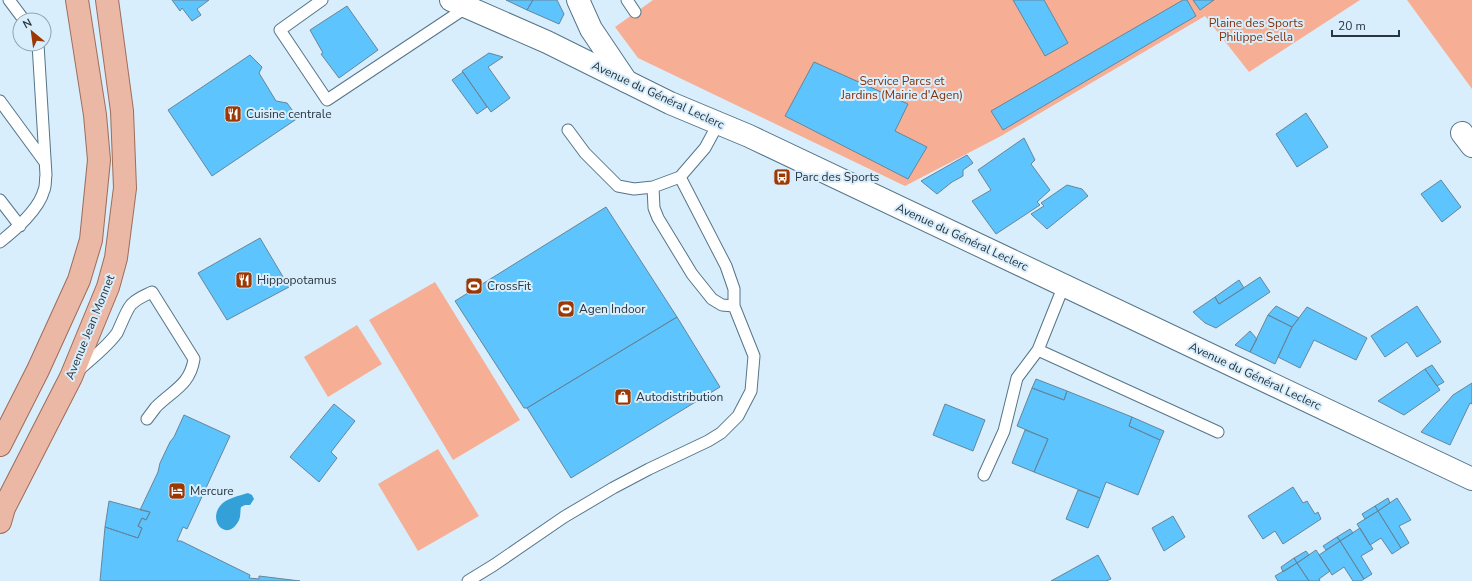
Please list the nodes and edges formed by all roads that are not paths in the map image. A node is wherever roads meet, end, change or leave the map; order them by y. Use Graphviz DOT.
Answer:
graph roads {
  1 [pos="9,0"];
  2 [pos="77,0"];
  3 [pos="107,0"];
  4 [pos="322,0"];
  5 [pos="578,0"];
  6 [pos="627,0"];
  7 [pos="459,4"];
  8 [pos="18,12"];
  9 [pos="635,12"];
  10 [pos="38,52"];
  11 [pos="626,81"];
  12 [pos="0,101"];
  13 [pos="718,124"];
  14 [pos="568,130"];
  15 [pos="44,161"];
  16 [pos="680,177"];
  17 [pos="653,187"];
  18 [pos="0,200"];
  19 [pos="20,226"];
  20 [pos="0,242"];
  21 [pos="1064,285"];
  22 [pos="734,306"];
  23 [pos="1038,350"];
  24 [pos="71,377"];
  25 [pos="147,419"];
  26 [pos="1218,432"];
  27 [pos="0,445"];
  28 [pos="984,475"];
  29 [pos="1472,479"];
  30 [pos="0,522"];
  31 [pos="468,581"];
  1 -- 8 [label="lane"];
  2 -- 27 [label="main road"];
  3 -- 24 [label="main road, Avenue Jean Monnet"];
  4 -- 7 [label="lane"];
  5 -- 11 [label="street"];
  6 -- 9 [label="lane"];
  7 -- 11 [label="street, Avenue du Général Leclerc"];
  10 -- 15 [label="lane"];
  11 -- 13 [label="street, Avenue du Général Leclerc"];
  12 -- 15 [label="lane"];
  13 -- 16 [label="lane"];
  13 -- 21 [label="street, Avenue du Général Leclerc"];
  14 -- 17 [label="lane"];
  15 -- 19 [label="lane"];
  16 -- 17 [label="lane"];
  16 -- 22 [label="lane"];
  17 -- 22 [label="lane"];
  18 -- 19 [label="lane"];
  19 -- 20 [label="lane"];
  21 -- 23 [label="lane"];
  21 -- 29 [label="street, Avenue du Général Leclerc"];
  22 -- 31 [label="lane"];
  23 -- 26 [label="lane"];
  23 -- 28 [label="lane"];
  24 -- 25 [label="lane"];
  24 -- 30 [label="main road, Avenue Jean Monnet"];
}
